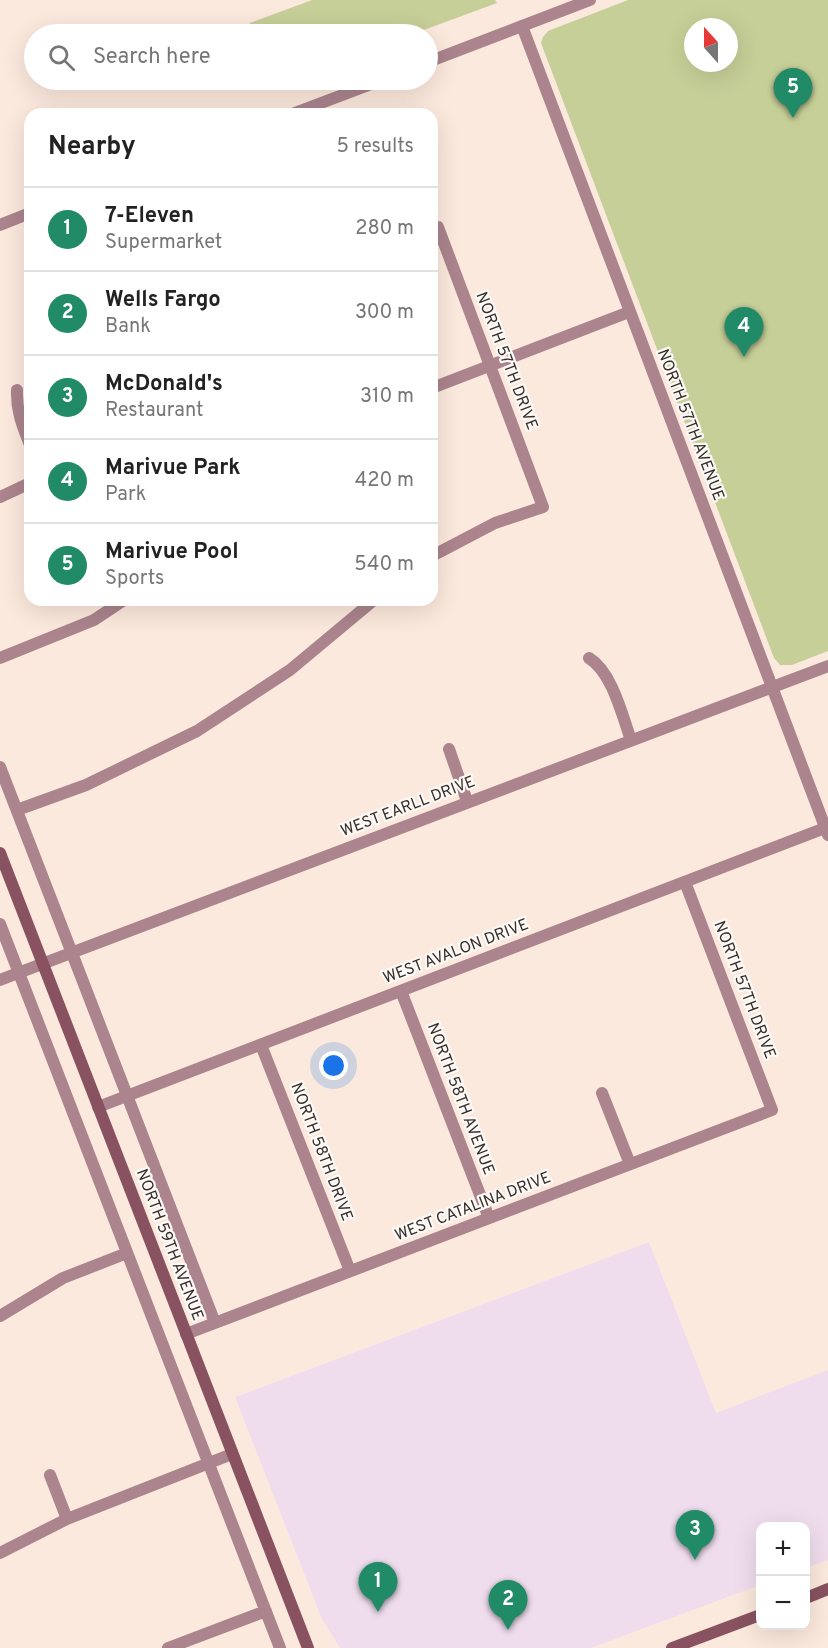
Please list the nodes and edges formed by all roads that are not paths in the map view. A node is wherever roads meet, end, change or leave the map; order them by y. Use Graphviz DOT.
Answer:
graph roads {
  1 [pos="590,0"];
  2 [pos="522,26"];
  3 [pos="438,58"];
  4 [pos="356,90"];
  5 [pos="308,108"];
  6 [pos="24,215"];
  7 [pos="0,225"];
  8 [pos="438,235"];
  9 [pos="629,312"];
  10 [pos="490,365"];
  11 [pos="438,386"];
  12 [pos="17,390"];
  13 [pos="24,429"];
  14 [pos="24,486"];
  15 [pos="0,497"];
  16 [pos="438,553"];
  17 [pos="115,606"];
  18 [pos="367,606"];
  19 [pos="0,658"];
  20 [pos="589,658"];
  21 [pos="828,666"];
  22 [pos="772,686"];
  23 [pos="632,740"];
  24 [pos="449,749"];
  25 [pos="0,767"];
  26 [pos="467,801"];
  27 [pos="16,810"];
  28 [pos="827,832"];
  29 [pos="0,853"];
  30 [pos="686,882"];
  31 [pos="0,924"];
  32 [pos="72,954"];
  33 [pos="43,964"];
  34 [pos="19,973"];
  35 [pos="0,980"];
  36 [pos="400,991"];
  37 [pos="261,1045"];
  38 [pos="602,1093"];
  39 [pos="127,1096"];
  40 [pos="98,1107"];
  41 [pos="772,1110"];
  42 [pos="630,1164"];
  43 [pos="489,1218"];
  44 [pos="127,1253"];
  45 [pos="350,1271"];
  46 [pos="0,1316"];
  47 [pos="214,1323"];
  48 [pos="186,1334"];
  49 [pos="232,1454"];
  50 [pos="210,1463"];
  51 [pos="50,1475"];
  52 [pos="67,1520"];
  53 [pos="0,1553"];
  54 [pos="828,1589"];
  55 [pos="810,1596"];
  56 [pos="266,1611"];
  57 [pos="756,1616"];
  58 [pos="168,1648"];
  59 [pos="280,1648"];
  60 [pos="308,1648"];
  61 [pos="672,1648"];
  1 -- 2 [label="street"];
  2 -- 3 [label="street"];
  2 -- 9 [label="street, NORTH 57TH AVENUE"];
  4 -- 5 [label="street"];
  6 -- 7 [label="street"];
  8 -- 10 [label="street, NORTH 57TH DRIVE"];
  9 -- 10 [label="street"];
  9 -- 22 [label="street, NORTH 57TH AVENUE"];
  10 -- 11 [label="street"];
  10 -- 16 [label="street, NORTH 57TH DRIVE"];
  12 -- 13 [label="street"];
  14 -- 15 [label="street"];
  17 -- 19 [label="street"];
  18 -- 27 [label="street"];
  20 -- 23 [label="street"];
  21 -- 22 [label="street, WEST EARLL DRIVE"];
  22 -- 23 [label="street, WEST EARLL DRIVE"];
  22 -- 28 [label="street, NORTH 57TH AVENUE"];
  23 -- 26 [label="street, WEST EARLL DRIVE"];
  24 -- 26 [label="street"];
  25 -- 27 [label="street, NORTH 59TH AVENUE"];
  26 -- 32 [label="street, WEST EARLL DRIVE"];
  27 -- 32 [label="street, NORTH 59TH AVENUE"];
  28 -- 30 [label="street, WEST AVALON DRIVE"];
  29 -- 33 [label="main road, NORTH 59TH AVENUE"];
  30 -- 36 [label="street, WEST AVALON DRIVE"];
  30 -- 41 [label="street, NORTH 57TH DRIVE"];
  31 -- 34 [label="street"];
  32 -- 33 [label="street, WEST EARLL DRIVE"];
  32 -- 39 [label="street, NORTH 59TH AVENUE"];
  33 -- 34 [label="street, WEST EARLL DRIVE"];
  33 -- 40 [label="main road, NORTH 59TH AVENUE"];
  34 -- 35 [label="street, WEST EARLL DRIVE"];
  34 -- 44 [label="street"];
  36 -- 37 [label="street, WEST AVALON DRIVE"];
  36 -- 43 [label="street, NORTH 58TH AVENUE"];
  37 -- 39 [label="street, WEST AVALON DRIVE"];
  37 -- 45 [label="street, NORTH 58TH DRIVE"];
  38 -- 42 [label="street"];
  39 -- 40 [label="street, WEST AVALON DRIVE"];
  39 -- 47 [label="street, NORTH 59TH AVENUE"];
  40 -- 48 [label="main road, NORTH 59TH AVENUE"];
  41 -- 42 [label="street, WEST CATALINA DRIVE"];
  42 -- 43 [label="street, WEST CATALINA DRIVE"];
  43 -- 45 [label="street, WEST CATALINA DRIVE"];
  44 -- 46 [label="street"];
  44 -- 50 [label="street"];
  45 -- 47 [label="street, WEST CATALINA DRIVE"];
  47 -- 48 [label="street, WEST CATALINA DRIVE"];
  48 -- 49 [label="main road, NORTH 59TH AVENUE"];
  49 -- 50 [label="street"];
  49 -- 60 [label="main road, NORTH 59TH AVENUE"];
  50 -- 52 [label="street"];
  50 -- 56 [label="street"];
  51 -- 52 [label="street"];
  52 -- 53 [label="street"];
  54 -- 55 [label="main road"];
  56 -- 58 [label="street"];
  56 -- 59 [label="street"];
  57 -- 61 [label="main road"];
}
